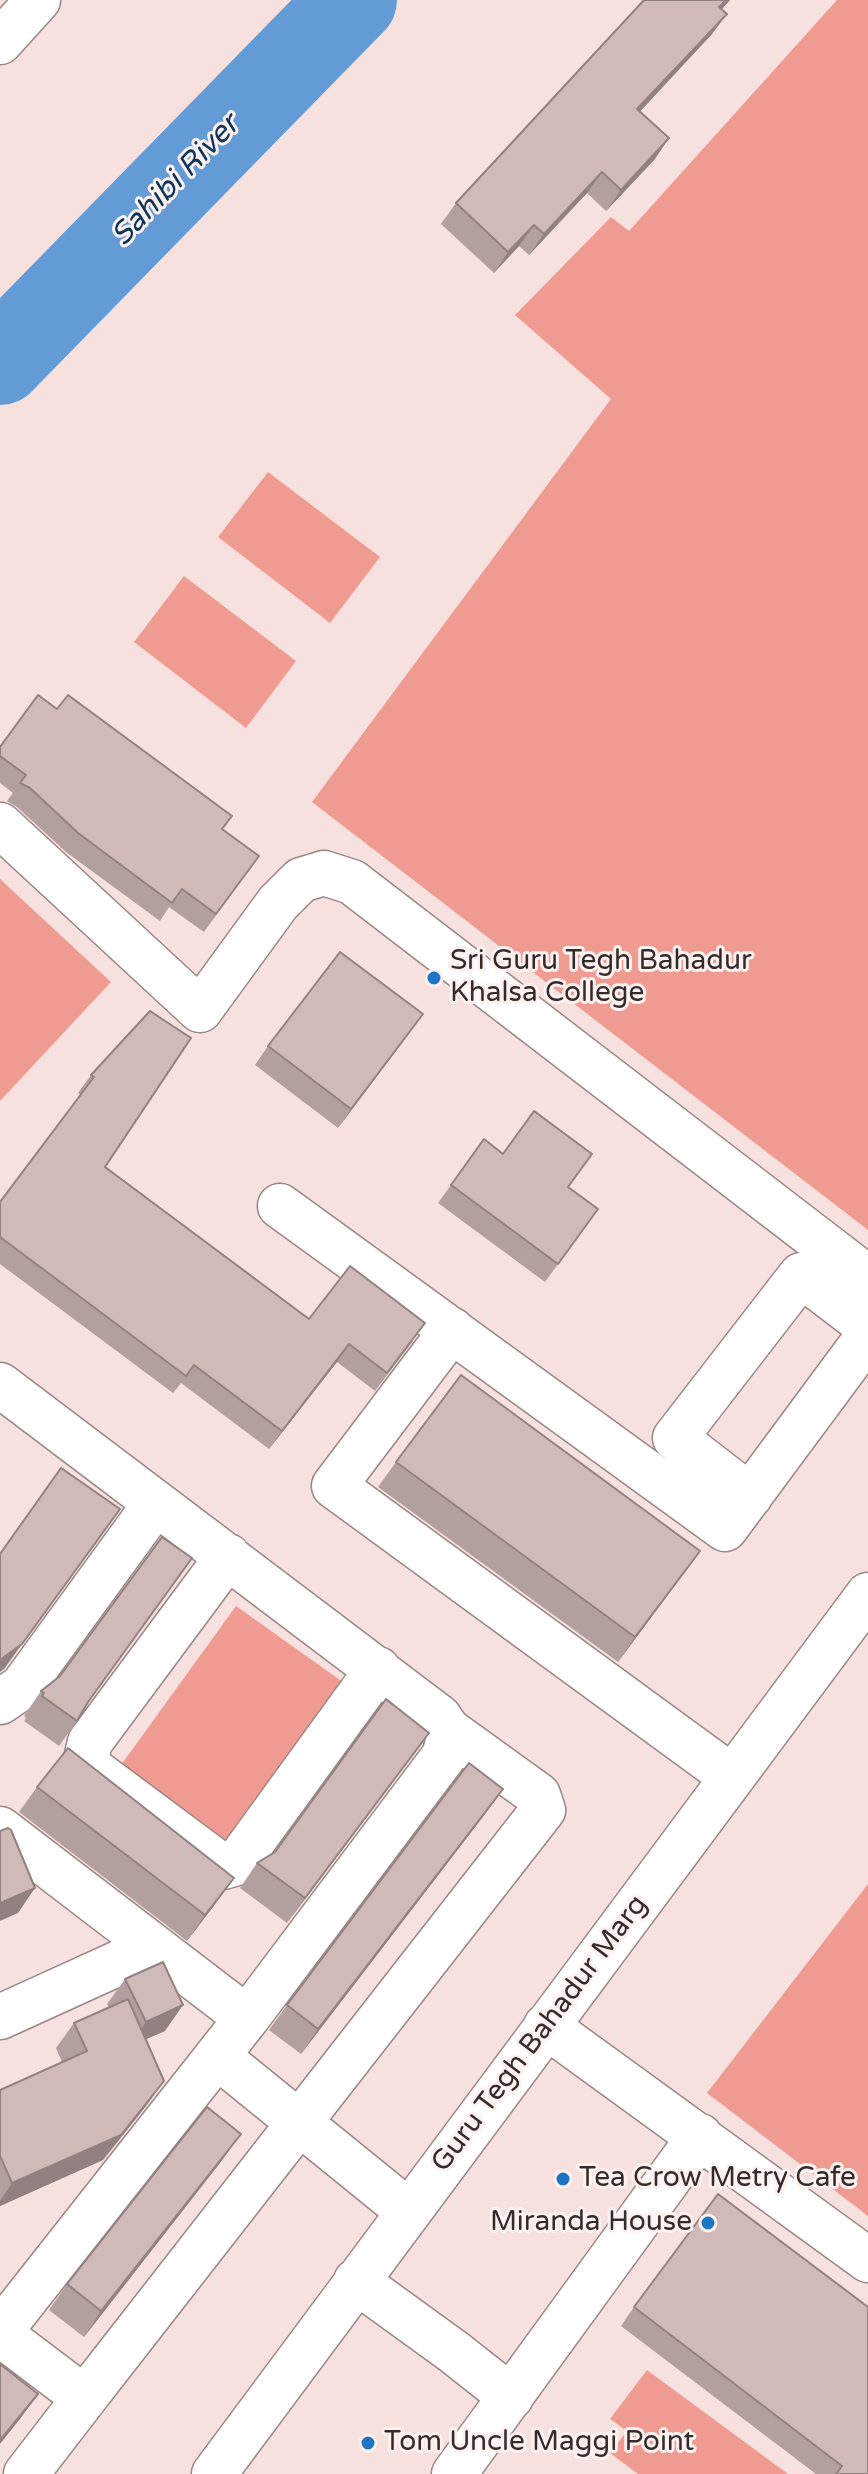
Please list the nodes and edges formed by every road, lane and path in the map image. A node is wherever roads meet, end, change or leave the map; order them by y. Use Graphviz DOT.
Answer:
graph roads {
  1 [pos="38,0"];
  2 [pos="0,42"];
  3 [pos="0,825"];
  4 [pos="280,1206"];
  5 [pos="868,1278"];
  6 [pos="868,1326"];
  7 [pos="452,1330"];
  8 [pos="868,1336"];
  9 [pos="0,1385"];
  10 [pos="750,1496"];
  11 [pos="156,1503"];
  12 [pos="228,1556"];
  13 [pos="868,1595"];
  14 [pos="378,1669"];
  15 [pos="0,1702"];
  16 [pos="448,1730"];
  17 [pos="732,1777"];
  18 [pos="0,1829"];
  19 [pos="154,1947"];
  20 [pos="0,2017"];
  21 [pos="247,2018"];
  22 [pos="546,2026"];
  23 [pos="217,2056"];
  24 [pos="299,2123"];
  25 [pos="700,2136"];
  26 [pos="408,2211"];
  27 [pos="868,2260"];
  28 [pos="356,2281"];
  29 [pos="0,2322"];
  30 [pos="0,2334"];
  31 [pos="90,2391"];
  32 [pos="511,2397"];
  33 [pos="26,2474"];
  34 [pos="214,2474"];
  35 [pos="454,2474"];
  1 -- 2 [label="street"];
  3 -- 5 [label="street"];
  4 -- 7 [label="street"];
  6 -- 10 [label="street"];
  7 -- 10 [label="street"];
  7 -- 17 [label="street"];
  8 -- 10 [label="street"];
  9 -- 11 [label="street"];
  11 -- 12 [label="street"];
  11 -- 15 [label="street"];
  12 -- 14 [label="street"];
  12 -- 14 [label="street"];
  13 -- 17 [label="street, Guru Tegh Bahadur Marg"];
  14 -- 16 [label="street"];
  16 -- 21 [label="street"];
  16 -- 24 [label="street"];
  17 -- 22 [label="street, Guru Tegh Bahadur Marg"];
  18 -- 19 [label="street"];
  19 -- 20 [label="street"];
  19 -- 21 [label="street"];
  21 -- 23 [label="street"];
  22 -- 25 [label="street"];
  22 -- 26 [label="street, Guru Tegh Bahadur Marg"];
  23 -- 24 [label="street"];
  23 -- 29 [label="street"];
  24 -- 26 [label="street"];
  24 -- 31 [label="street"];
  25 -- 27 [label="street"];
  25 -- 32 [label="street"];
  26 -- 28 [label="street, Guru Tegh Bahadur Marg"];
  28 -- 32 [label="street"];
  28 -- 34 [label="street, Guru Tegh Bahadur Marg"];
  30 -- 31 [label="street"];
  31 -- 33 [label="street"];
  32 -- 35 [label="street"];
}
